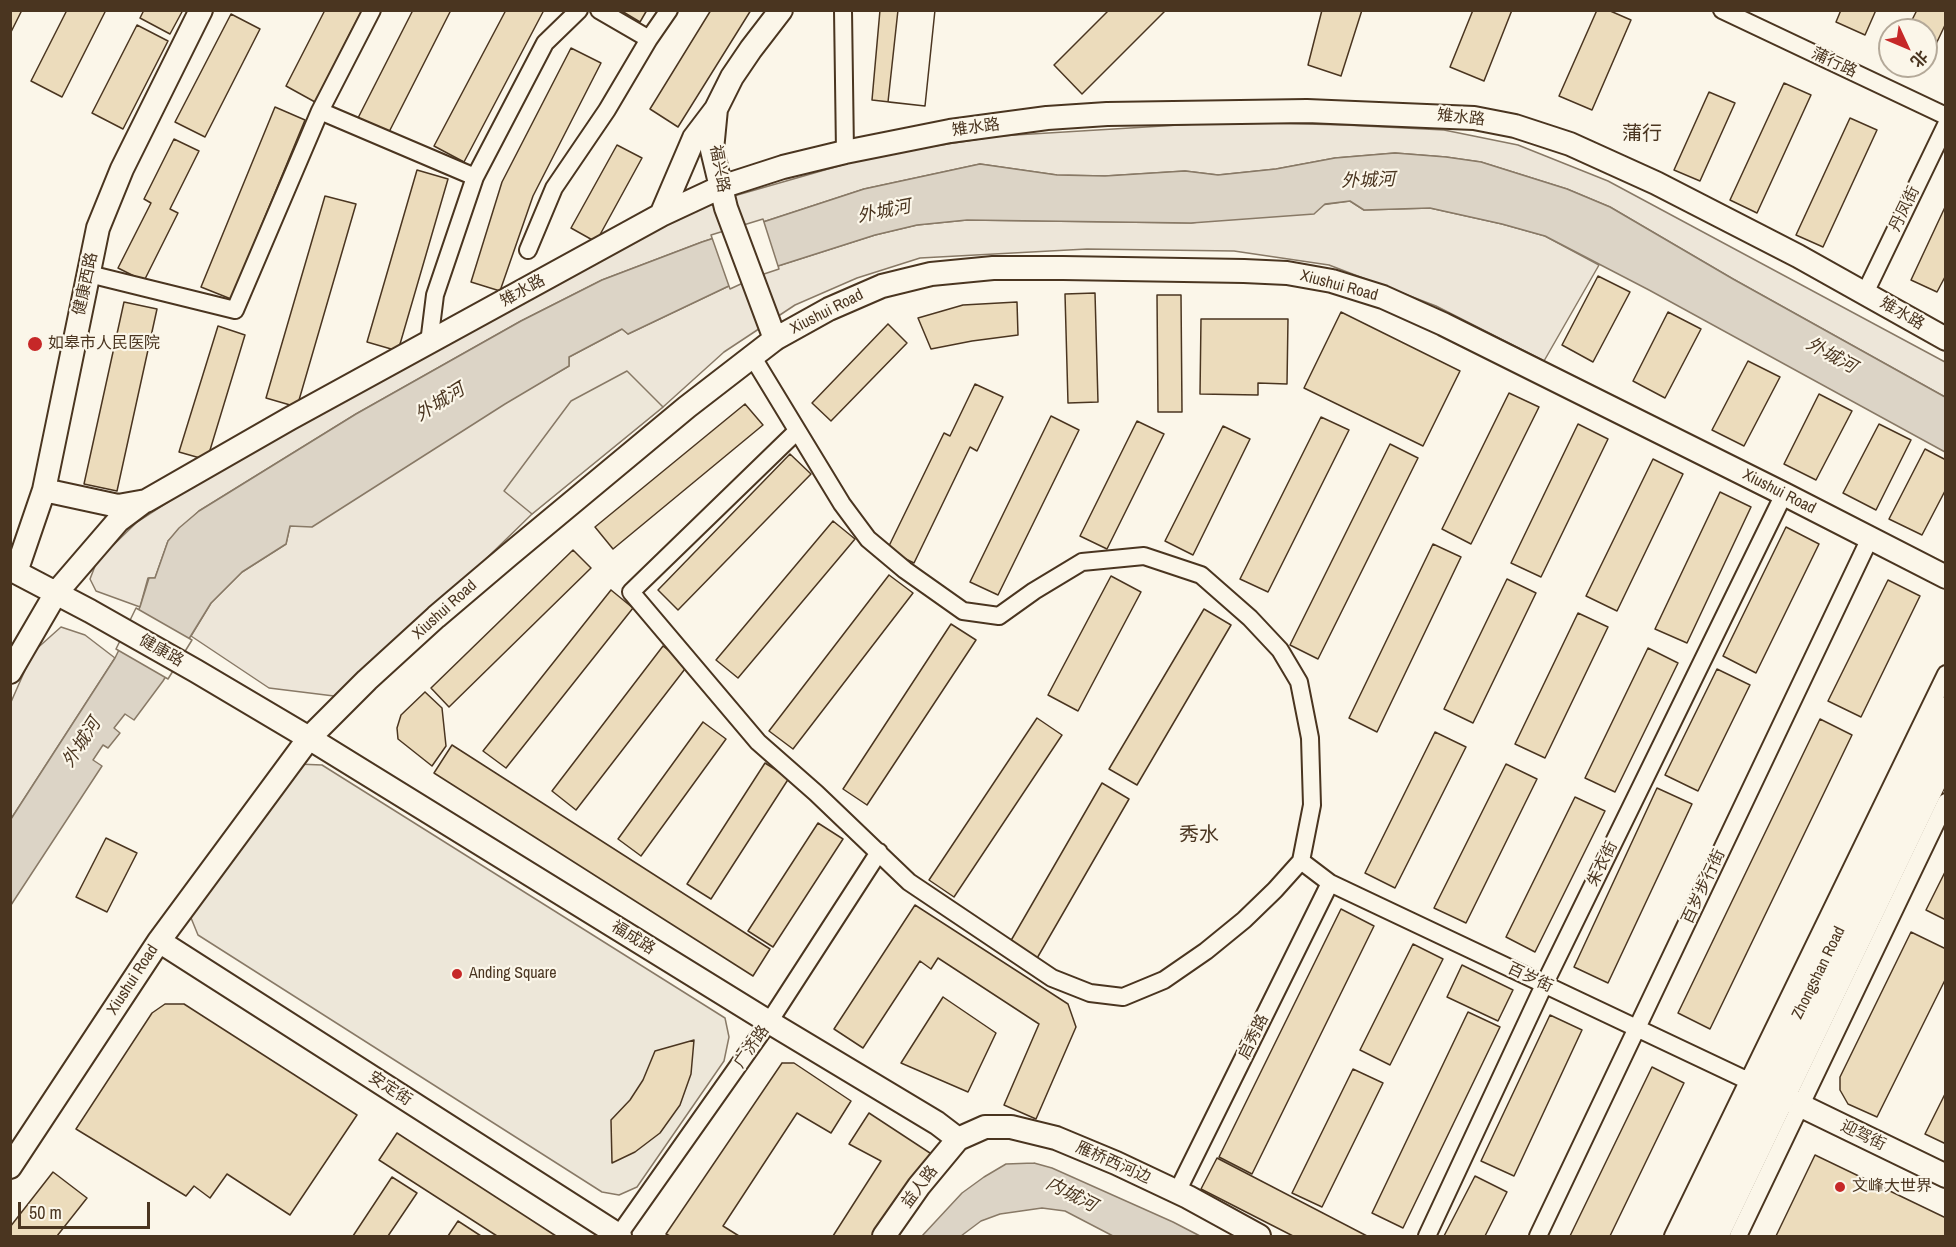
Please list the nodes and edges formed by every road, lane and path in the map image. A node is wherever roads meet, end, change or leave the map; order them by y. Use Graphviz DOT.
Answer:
graph roads {
  1 [pos="201,10"];
  2 [pos="372,10"];
  3 [pos="579,10"];
  4 [pos="599,10"];
  5 [pos="669,10"];
  6 [pos="781,10"];
  7 [pos="843,10"];
  8 [pos="1722,10"];
  9 [pos="649,39"];
  10 [pos="716,109"];
  11 [pos="320,111"];
  12 [pos="1946,116"];
  13 [pos="1946,125"];
  14 [pos="845,152"];
  15 [pos="475,177"];
  16 [pos="724,198"];
  17 [pos="661,215"];
  18 [pos="528,250"];
  19 [pos="89,274"];
  20 [pos="1865,292"];
  21 [pos="775,339"];
  22 [pos="1946,339"];
  23 [pos="429,343"];
  24 [pos="752,356"];
  25 [pos="797,431"];
  26 [pos="44,490"];
  27 [pos="1784,494"];
  28 [pos="146,501"];
  29 [pos="1870,538"];
  30 [pos="13,571"];
  31 [pos="1946,577"];
  32 [pos="56,593"];
  33 [pos="10,672"];
  34 [pos="1946,674"];
  35 [pos="1946,710"];
  36 [pos="309,738"];
  37 [pos="1946,754"];
  38 [pos="1946,802"];
  39 [pos="879,852"];
  40 [pos="1301,861"];
  41 [pos="1330,883"];
  42 [pos="159,941"];
  43 [pos="1544,985"];
  44 [pos="769,1023"];
  45 [pos="1636,1028"];
  46 [pos="1774,1093"];
  47 [pos="958,1139"];
  48 [pos="10,1167"];
  49 [pos="1946,1176"];
  50 [pos="1177,1192"];
  51 [pos="619,1236"];
  52 [pos="884,1236"];
  53 [pos="1259,1236"];
  54 [pos="1427,1236"];
  55 [pos="1538,1236"];
  56 [pos="1673,1236"];
  57 [pos="1693,1236"];
  58 [pos="1715,1236"];
  59 [pos="1738,1236"];
  1 -- 19 [label="street, 健康西路"];
  2 -- 11 [label="street"];
  3 -- 15 [label="street"];
  4 -- 9 [label="street"];
  5 -- 9 [label="street"];
  6 -- 10 [label="street, 福兴路"];
  7 -- 14 [label="street"];
  8 -- 12 [label="street, 蒲行路"];
  9 -- 18 [label="street"];
  10 -- 16 [label="street, 福兴路"];
  10 -- 17 [label="street"];
  11 -- 15 [label="street"];
  11 -- 19 [label="street"];
  13 -- 20 [label="street, 丹凤街"];
  14 -- 16 [label="street, 雉水路"];
  14 -- 20 [label="street, 雉水路"];
  15 -- 23 [label="street"];
  16 -- 17 [label="street, 雉水路"];
  16 -- 21 [label="street, 福兴路"];
  17 -- 23 [label="street, 雉水路"];
  19 -- 26 [label="street, 健康西路"];
  20 -- 22 [label="street, 雉水路"];
  21 -- 24 [label="street, Xiushui Road"];
  21 -- 27 [label="street, Xiushui Road"];
  23 -- 28 [label="street, 雉水路"];
  24 -- 25 [label="street"];
  24 -- 36 [label="street, Xiushui Road"];
  25 -- 39 [label="street"];
  25 -- 40 [label="street"];
  26 -- 28 [label="street, 雉水路"];
  26 -- 30 [label="street, 健康西路"];
  27 -- 29 [label="street, Xiushui Road"];
  27 -- 43 [label="street, 朱衣街"];
  28 -- 32 [label="street"];
  29 -- 31 [label="street, Xiushui Road"];
  29 -- 45 [label="street, 百岁步行街"];
  30 -- 32 [label="street, 健康路"];
  32 -- 33 [label="street"];
  32 -- 36 [label="street, 健康路"];
  34 -- 46 [label="street"];
  35 -- 46 [label="main road, Zhongshan Road"];
  36 -- 42 [label="street, Xiushui Road"];
  36 -- 44 [label="street, 福成路"];
  37 -- 46 [label="main road, Zhongshan Road"];
  38 -- 46 [label="street"];
  39 -- 40 [label="street"];
  39 -- 44 [label="street, 广济路"];
  40 -- 41 [label="street, 百岁街"];
  41 -- 43 [label="street, 百岁街"];
  41 -- 50 [label="street, 启秀路"];
  42 -- 48 [label="street, Xiushui Road"];
  42 -- 51 [label="street, 安定街"];
  43 -- 45 [label="street, 百岁街"];
  43 -- 54 [label="street, 朱衣街"];
  44 -- 47 [label="street, 福成路"];
  44 -- 51 [label="street, 广济路"];
  45 -- 46 [label="street, 百岁街"];
  45 -- 55 [label="street, 百岁步行街"];
  46 -- 49 [label="street, 迎驾街"];
  46 -- 56 [label="street"];
  46 -- 57 [label="main road, Zhongshan Road"];
  46 -- 58 [label="main road, Zhongshan Road"];
  46 -- 59 [label="street"];
  47 -- 50 [label="street, 雁桥西河边"];
  47 -- 52 [label="street, 益人路"];
  50 -- 53 [label="street, 雁桥西河边"];
}
